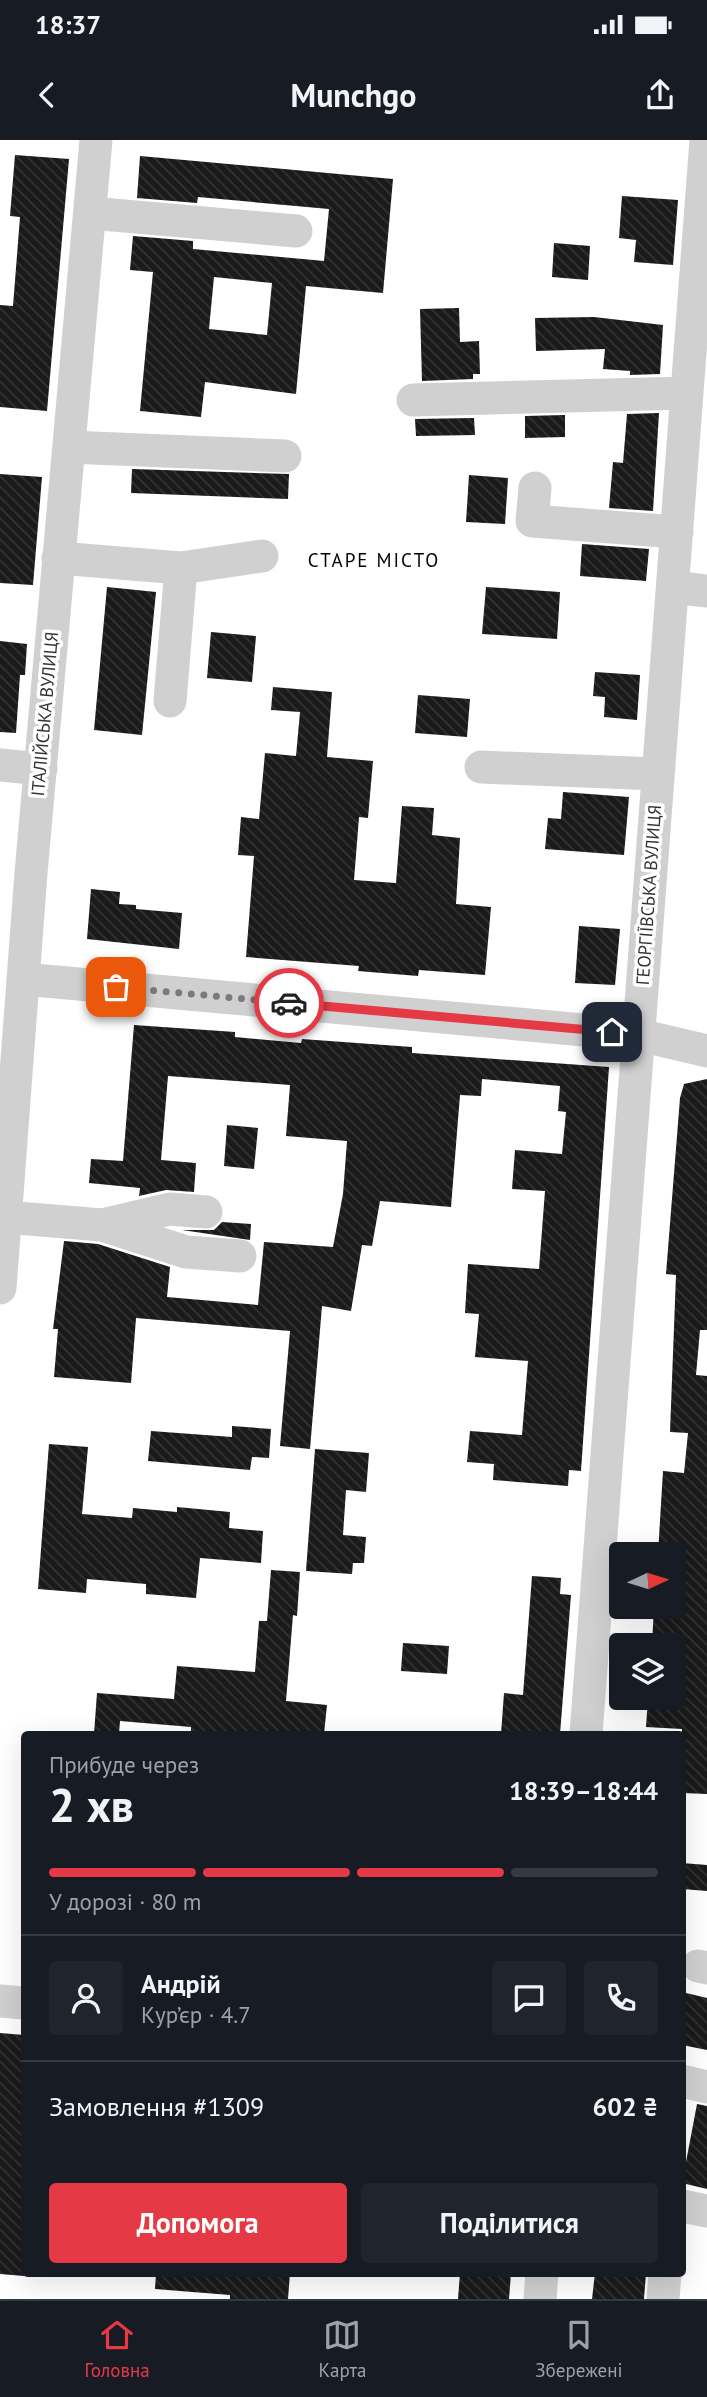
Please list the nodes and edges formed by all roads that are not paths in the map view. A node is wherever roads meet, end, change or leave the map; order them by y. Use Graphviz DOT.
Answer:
graph roads {
  1 [pos="96,140"];
  2 [pos="706,140"];
  3 [pos="90,213"];
  4 [pos="296,231"];
  5 [pos="694,386"];
  6 [pos="414,400"];
  7 [pos="69,447"];
  8 [pos="285,456"];
  9 [pos="694,485"];
  10 [pos="535,488"];
  11 [pos="677,532"];
  12 [pos="262,556"];
  13 [pos="58,558"];
  14 [pos="181,568"];
  15 [pos="673,587"];
  16 [pos="707,591"];
  17 [pos="170,701"];
  18 [pos="0,765"];
  19 [pos="481,767"];
  20 [pos="41,769"];
  21 [pos="658,774"];
  22 [pos="16,961"];
  23 [pos="639,1035"];
  24 [pos="707,1051"];
  25 [pos="206,1212"];
  26 [pos="5,1217"];
  27 [pos="102,1225"];
  28 [pos="240,1256"];
  29 [pos="0,1287"];
  30 [pos="586,1731"];
  31 [pos="0,2001"];
  32 [pos="21,2003"];
  33 [pos="686,2082"];
  34 [pos="707,2087"];
  35 [pos="686,2207"];
  36 [pos="707,2211"];
  37 [pos="542,2277"];
  38 [pos="665,2277"];
  39 [pos="540,2299"];
  40 [pos="663,2299"];
  1 -- 3 [label="street, ІТАЛІЙСЬКА ВУЛИЦЯ"];
  2 -- 5 [label="street, ГЕОРГІЇВСЬКА ВУЛИЦЯ"];
  3 -- 4 [label="street"];
  3 -- 7 [label="street, ІТАЛІЙСЬКА ВУЛИЦЯ"];
  5 -- 6 [label="street"];
  5 -- 9 [label="street, ГЕОРГІЇВСЬКА ВУЛИЦЯ"];
  7 -- 8 [label="street"];
  7 -- 13 [label="street, ІТАЛІЙСЬКА ВУЛИЦЯ"];
  9 -- 11 [label="street, ГЕОРГІЇВСЬКА ВУЛИЦЯ"];
  10 -- 11 [label="street"];
  11 -- 15 [label="street, ГЕОРГІЇВСЬКА ВУЛИЦЯ"];
  12 -- 14 [label="street"];
  13 -- 14 [label="street"];
  13 -- 20 [label="street, ІТАЛІЙСЬКА ВУЛИЦЯ"];
  14 -- 17 [label="street"];
  15 -- 16 [label="street"];
  15 -- 21 [label="street, ГЕОРГІЇВСЬКА ВУЛИЦЯ"];
  18 -- 20 [label="street"];
  19 -- 21 [label="street"];
  20 -- 22 [label="street, ІТАЛІЙСЬКА ВУЛИЦЯ"];
  21 -- 23 [label="street, ГЕОРГІЇВСЬКА ВУЛИЦЯ"];
  22 -- 23 [label="street"];
  22 -- 26 [label="street, ІТАЛІЙСЬКА ВУЛИЦЯ"];
  23 -- 24 [label="street"];
  23 -- 30 [label="street, ГЕОРГІЇВСЬКА ВУЛИЦЯ"];
  25 -- 27 [label="street"];
  26 -- 27 [label="street"];
  26 -- 29 [label="street, ІТАЛІЙСЬКА ВУЛИЦЯ"];
  27 -- 28 [label="street"];
  31 -- 32 [label="street"];
  33 -- 34 [label="street"];
  35 -- 36 [label="street"];
  37 -- 39 [label="street"];
  38 -- 40 [label="street"];
}
